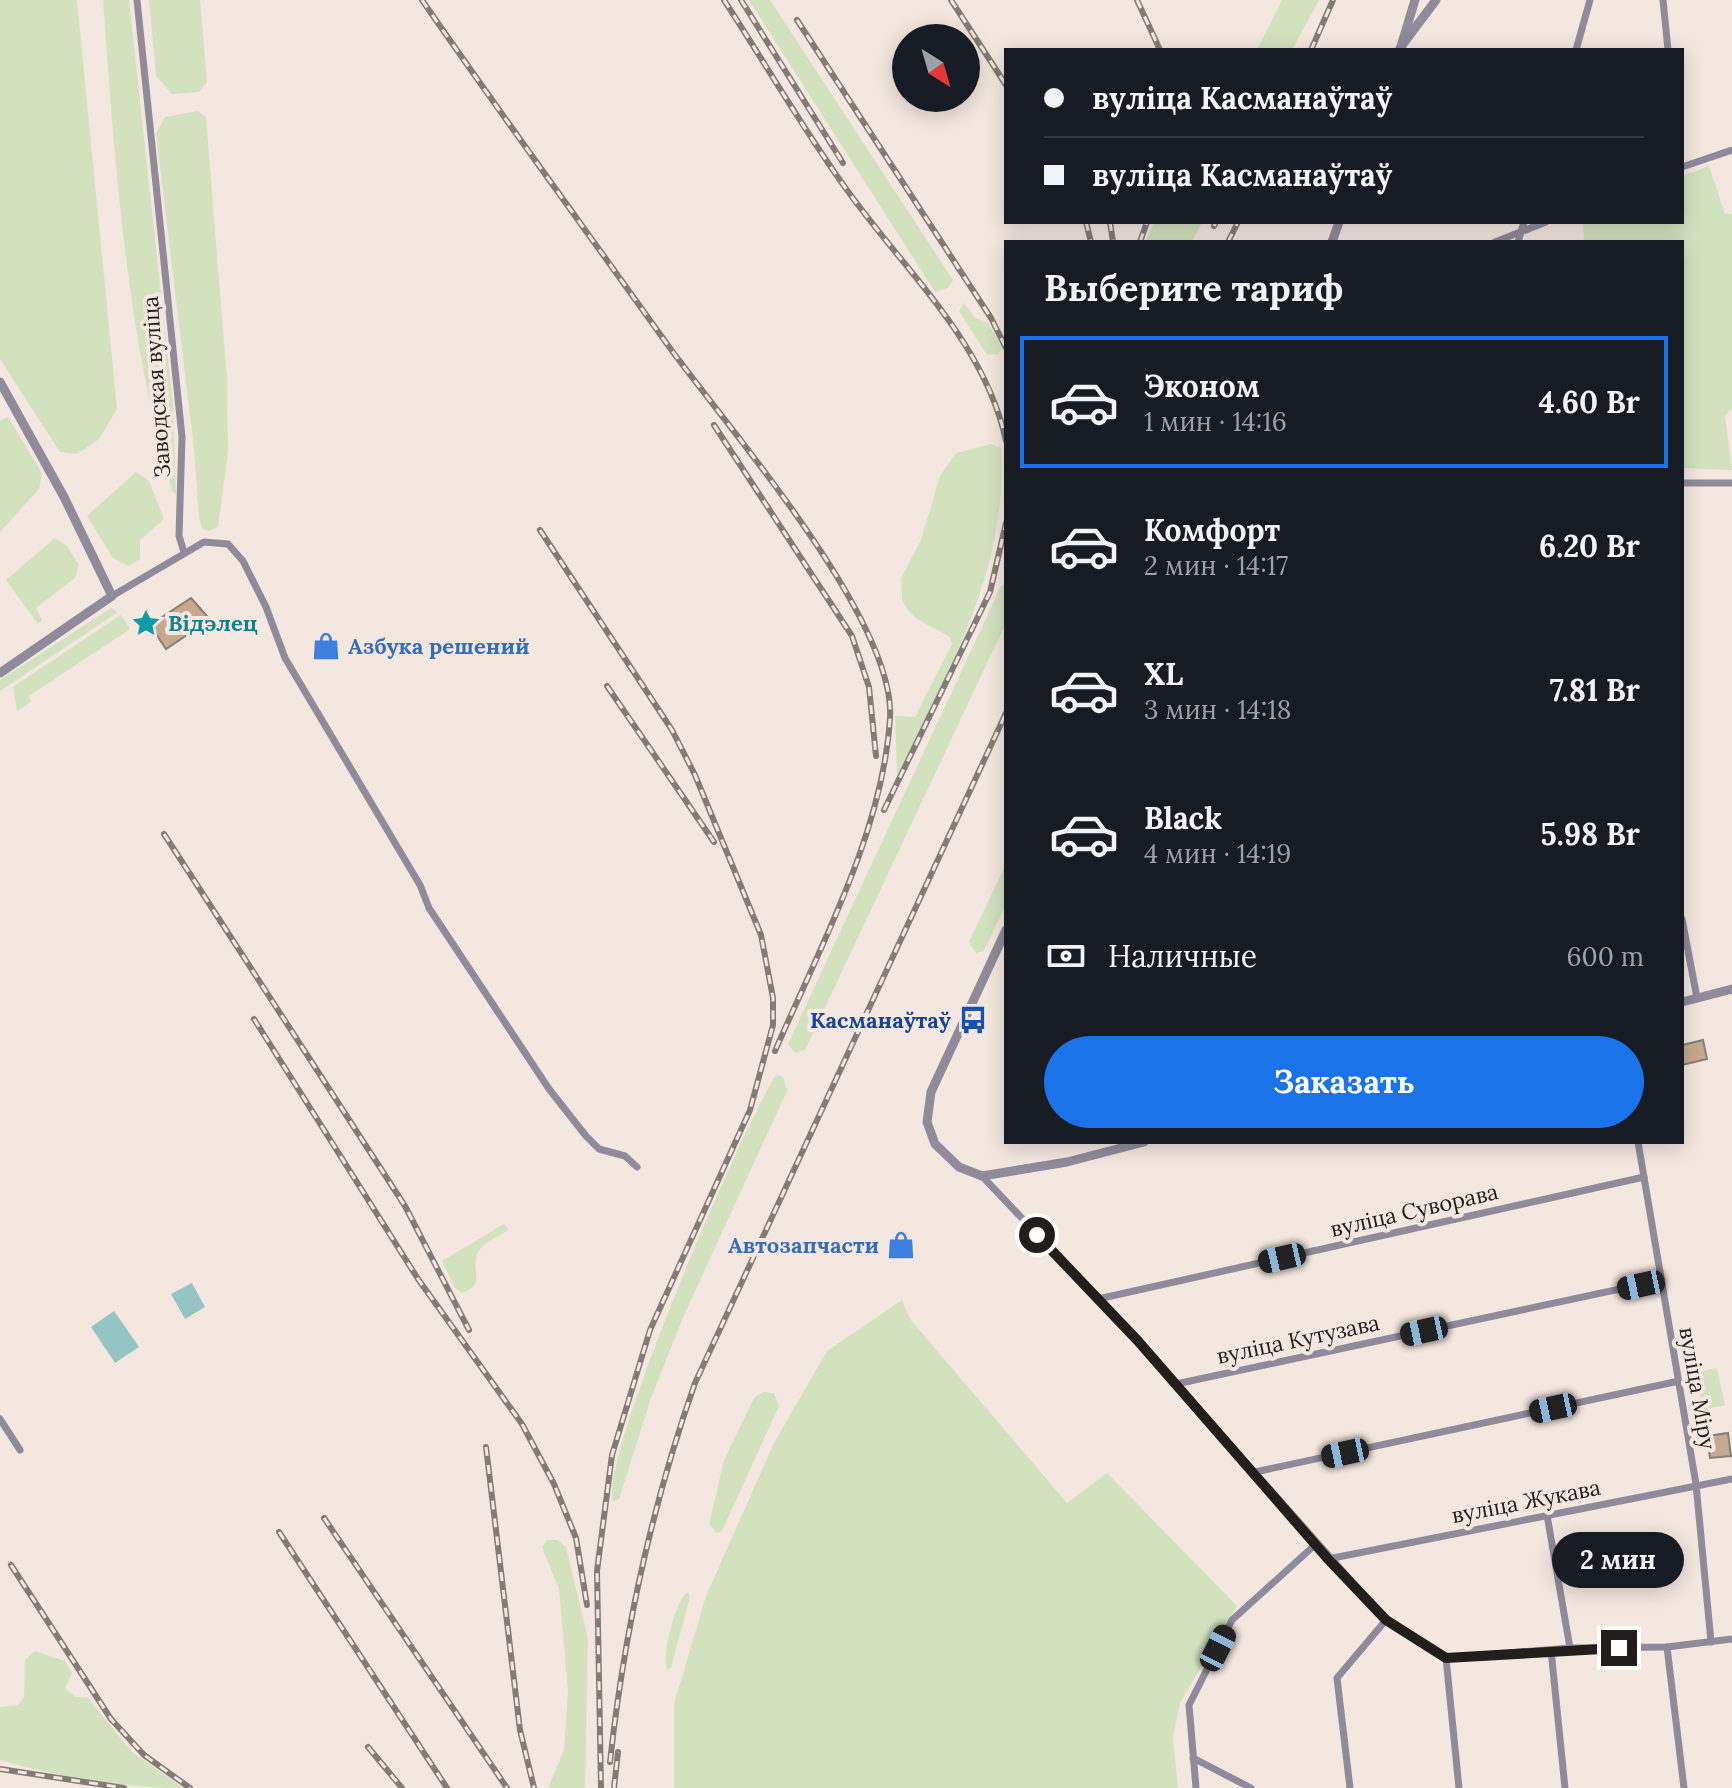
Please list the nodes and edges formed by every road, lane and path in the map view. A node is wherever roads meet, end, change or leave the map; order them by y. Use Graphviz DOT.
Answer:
graph roads {
  1 [pos="137,0"];
  2 [pos="1436,0"];
  3 [pos="1590,0"];
  4 [pos="1663,0"];
  5 [pos="1414,5"];
  6 [pos="1427,15"];
  7 [pos="1400,48"];
  8 [pos="1401,48"];
  9 [pos="1577,48"];
  10 [pos="1668,48"];
  11 [pos="1732,150"];
  12 [pos="1684,166"];
  13 [pos="1523,224"];
  14 [pos="1541,224"];
  15 [pos="1521,232"];
  16 [pos="1500,240"];
  17 [pos="1519,240"];
  18 [pos="0,382"];
  19 [pos="1684,483"];
  20 [pos="1732,483"];
  21 [pos="184,552"];
  22 [pos="112,596"];
  23 [pos="0,673"];
  24 [pos="1684,930"];
  25 [pos="1004,934"];
  26 [pos="1732,989"];
  27 [pos="1697,998"];
  28 [pos="1684,1001"];
  29 [pos="1638,1144"];
  30 [pos="1123,1145"];
  31 [pos="637,1167"];
  32 [pos="982,1176"];
  33 [pos="1644,1177"];
  34 [pos="1662,1280"];
  35 [pos="1098,1299"];
  36 [pos="1679,1381"];
  37 [pos="1176,1384"];
  38 [pos="0,1419"];
  39 [pos="20,1450"];
  40 [pos="1255,1472"];
  41 [pos="1732,1479"];
  42 [pos="1696,1484"];
  43 [pos="1547,1515"];
  44 [pos="1316,1544"];
  45 [pos="1328,1559"];
  46 [pos="1386,1620"];
  47 [pos="1732,1639"];
  48 [pos="1711,1642"];
  49 [pos="1667,1647"];
  50 [pos="1570,1648"];
  51 [pos="1551,1650"];
  52 [pos="1446,1658"];
  53 [pos="1193,1758"];
  54 [pos="1196,1788"];
  55 [pos="1251,1788"];
  56 [pos="1350,1788"];
  57 [pos="1459,1788"];
  58 [pos="1565,1788"];
  59 [pos="1684,1788"];
  1 -- 21 [label="street, Заводская вуліца"];
  2 -- 6 [label="street"];
  3 -- 9 [label="street"];
  4 -- 10 [label="street"];
  5 -- 6 [label="street"];
  5 -- 7 [label="street"];
  6 -- 8 [label="street"];
  11 -- 12 [label="street"];
  13 -- 15 [label="street"];
  14 -- 15 [label="street"];
  15 -- 16 [label="street"];
  15 -- 17 [label="street"];
  18 -- 22 [label="street"];
  19 -- 20 [label="street"];
  21 -- 22 [label="street"];
  21 -- 31 [label="street"];
  22 -- 23 [label="street"];
  24 -- 27 [label="street"];
  25 -- 32 [label="street"];
  26 -- 27 [label="street"];
  27 -- 28 [label="street"];
  29 -- 33 [label="street, вуліца Міру"];
  30 -- 32 [label="street"];
  32 -- 35 [label="street"];
  33 -- 34 [label="street, вуліца Міру"];
  33 -- 35 [label="street, вуліца Суворава"];
  34 -- 36 [label="street, вуліца Міру"];
  34 -- 37 [label="street, вуліца Кутузава"];
  35 -- 37 [label="street"];
  36 -- 40 [label="street"];
  36 -- 42 [label="street, вуліца Міру"];
  37 -- 40 [label="street"];
  38 -- 39 [label="street"];
  40 -- 44 [label="street"];
  41 -- 42 [label="street, вуліца Жукава"];
  42 -- 43 [label="street, вуліца Жукава"];
  42 -- 48 [label="street, вуліца Міру"];
  43 -- 45 [label="street, вуліца Жукава"];
  43 -- 50 [label="street"];
  44 -- 45 [label="street"];
  44 -- 53 [label="street"];
  45 -- 46 [label="street"];
  46 -- 52 [label="street"];
  46 -- 56 [label="street"];
  47 -- 48 [label="street"];
  48 -- 49 [label="street"];
  49 -- 50 [label="street"];
  49 -- 59 [label="street"];
  50 -- 51 [label="street"];
  51 -- 52 [label="street"];
  51 -- 58 [label="street"];
  52 -- 57 [label="street"];
  53 -- 54 [label="street"];
  53 -- 55 [label="street"];
}
